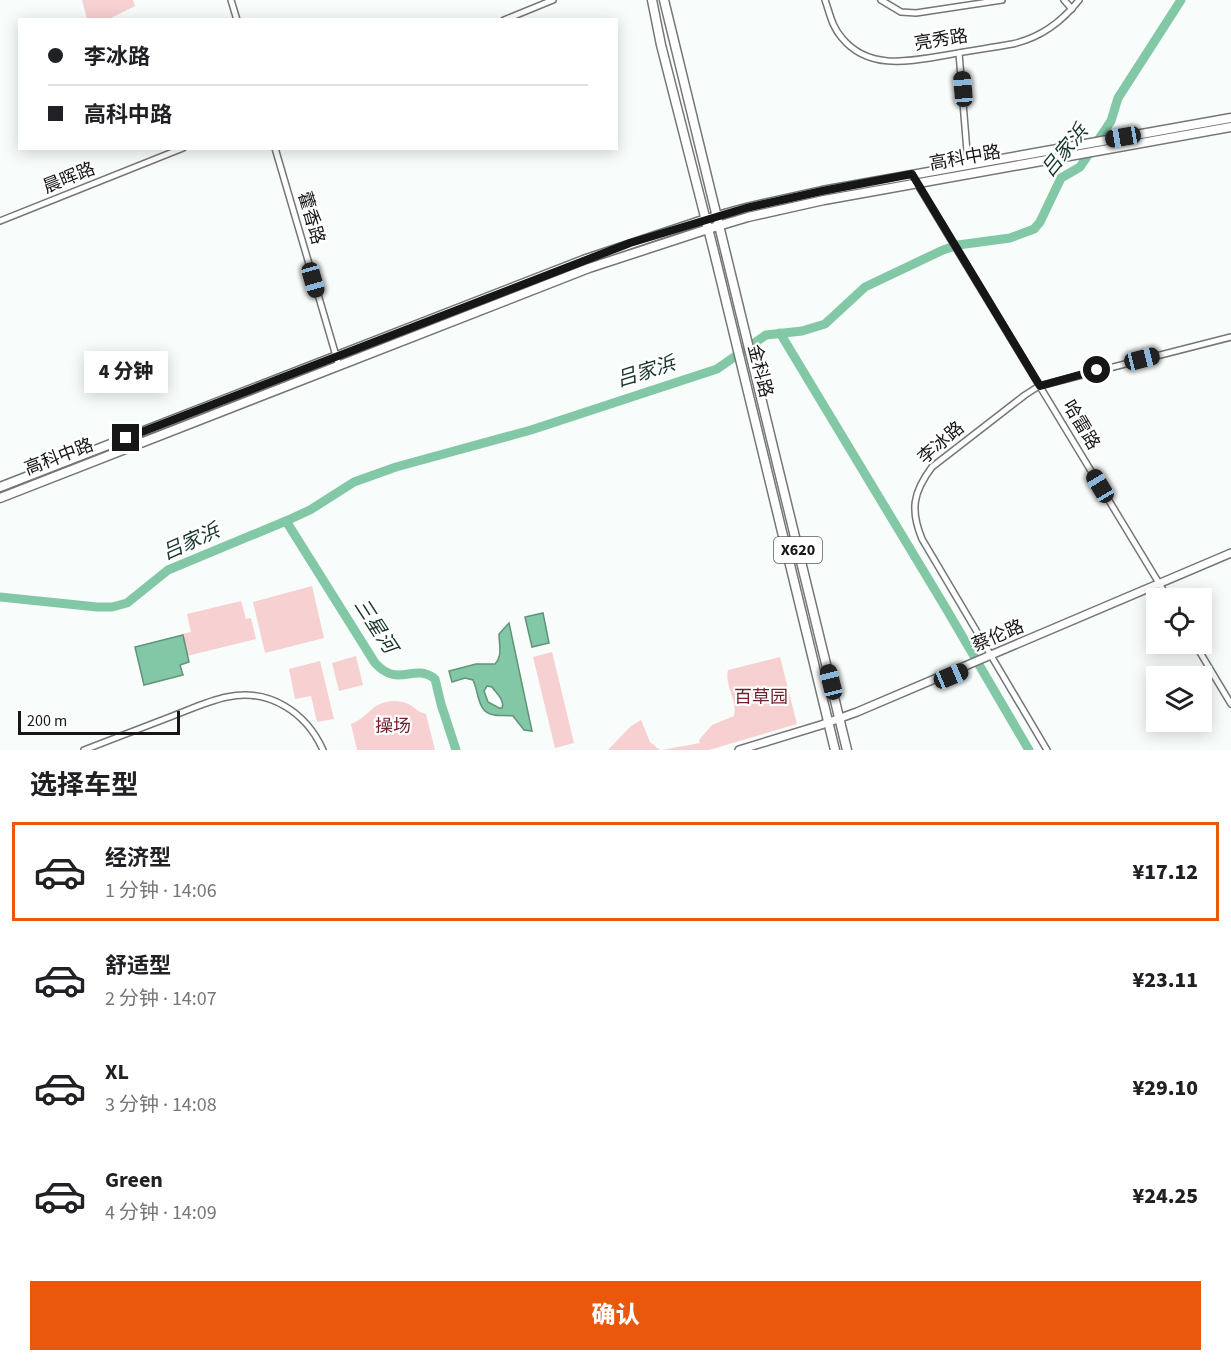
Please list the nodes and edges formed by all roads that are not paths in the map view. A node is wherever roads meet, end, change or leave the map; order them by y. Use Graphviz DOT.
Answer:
graph roads {
  1 [pos="231,0"];
  2 [pos="553,0"];
  3 [pos="652,0"];
  4 [pos="664,0"];
  5 [pos="835,0"];
  6 [pos="881,0"];
  7 [pos="1002,0"];
  8 [pos="1064,0"];
  9 [pos="1079,0"];
  10 [pos="826,2"];
  11 [pos="1072,9"];
  12 [pos="236,18"];
  13 [pos="509,18"];
  14 [pos="959,53"];
  15 [pos="1231,118"];
  16 [pos="1231,127"];
  17 [pos="178,150"];
  18 [pos="276,150"];
  19 [pos="968,165"];
  20 [pos="912,174"];
  21 [pos="916,183"];
  22 [pos="717,216"];
  23 [pos="0,221"];
  24 [pos="707,224"];
  25 [pos="719,225"];
  26 [pos="1231,337"];
  27 [pos="337,361"];
  28 [pos="1040,386"];
  29 [pos="0,488"];
  30 [pos="0,498"];
  31 [pos="1231,555"];
  32 [pos="1160,585"];
  33 [pos="1162,588"];
  34 [pos="1202,654"];
  35 [pos="989,658"];
  36 [pos="1231,704"];
  37 [pos="840,721"];
  38 [pos="829,725"];
  39 [pos="84,750"];
  40 [pos="93,750"];
  41 [pos="321,750"];
  42 [pos="739,750"];
  43 [pos="753,750"];
  44 [pos="836,750"];
  45 [pos="847,750"];
  46 [pos="1047,750"];
  1 -- 12 [label="street"];
  2 -- 13 [label="street"];
  3 -- 24 [label="main road, 金科路 / X620"];
  4 -- 22 [label="main road, 金科路 / X620"];
  5 -- 10 [label="street"];
  6 -- 7 [label="street"];
  8 -- 11 [label="street"];
  9 -- 11 [label="street, 亮秀路"];
  10 -- 14 [label="street, 亮秀路"];
  11 -- 14 [label="street, 亮秀路"];
  14 -- 19 [label="street"];
  15 -- 19 [label="main road, 高科中路"];
  16 -- 21 [label="main road, 高科中路"];
  17 -- 23 [label="street, 晨晖路"];
  18 -- 27 [label="street, 藿香路"];
  19 -- 20 [label="main road, 高科中路"];
  20 -- 21 [label="street, 哈雷路"];
  20 -- 22 [label="main road, 高科中路"];
  21 -- 25 [label="main road, 高科中路"];
  21 -- 28 [label="street, 哈雷路"];
  22 -- 24 [label="main road, 高科中路"];
  22 -- 25 [label="main road, 金科路 / X620"];
  24 -- 25 [label="main road, 高科中路"];
  24 -- 27 [label="main road, 高科中路"];
  24 -- 38 [label="main road, 金科路 / X620"];
  25 -- 37 [label="main road, 金科路 / X620"];
  26 -- 28 [label="street, 李冰路"];
  27 -- 29 [label="main road, 高科中路"];
  27 -- 30 [label="main road, 高科中路"];
  28 -- 32 [label="street, 哈雷路"];
  28 -- 35 [label="street, 李冰路"];
  31 -- 32 [label="street, 蔡伦路"];
  32 -- 33 [label="street, 哈雷路"];
  32 -- 35 [label="street, 蔡伦路"];
  34 -- 36 [label="street"];
  35 -- 37 [label="street, 蔡伦路"];
  35 -- 46 [label="street, 李冰路"];
  37 -- 38 [label="street, 蔡伦路"];
  37 -- 45 [label="main road, 金科路 / X620"];
  38 -- 42 [label="street, 蔡伦路"];
  38 -- 43 [label="street, 蔡伦路"];
  38 -- 44 [label="main road, 金科路 / X620"];
  39 -- 41 [label="street"];
  40 -- 41 [label="street"];
}
